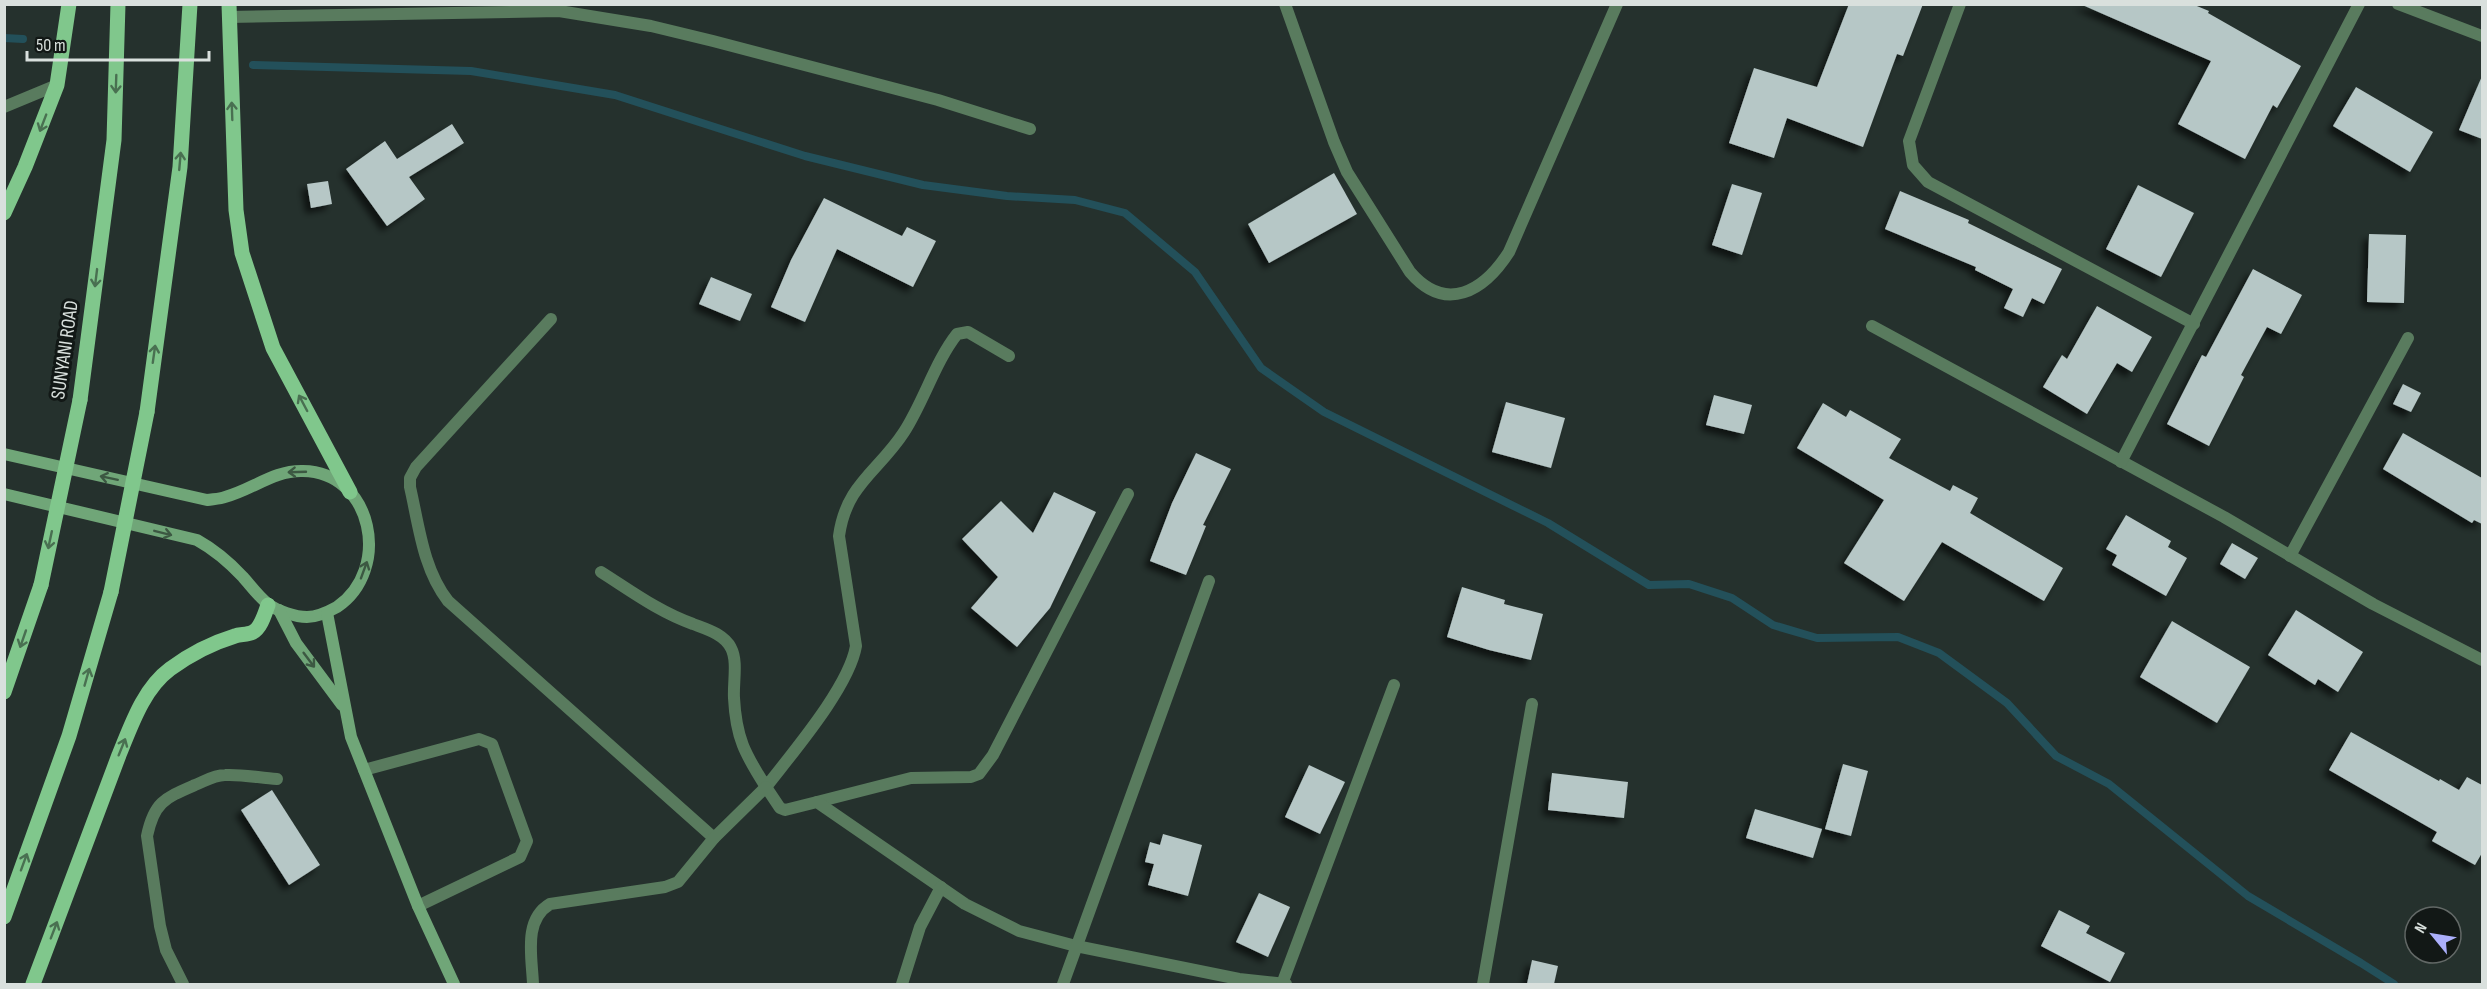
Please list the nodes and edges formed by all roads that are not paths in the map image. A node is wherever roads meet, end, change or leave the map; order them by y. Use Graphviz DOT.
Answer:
graph roads {
  1 [pos="69,4"];
  2 [pos="118,4"];
  3 [pos="190,4"];
  4 [pos="1285,4"];
  5 [pos="1617,4"];
  6 [pos="1960,4"];
  7 [pos="2360,4"];
  8 [pos="2398,4"];
  9 [pos="472,8"];
  10 [pos="501,8"];
  11 [pos="560,8"];
  12 [pos="229,11"];
  13 [pos="2482,36"];
  14 [pos="57,86"];
  15 [pos="4,107"];
  16 [pos="1030,129"];
  17 [pos="4,213"];
  18 [pos="551,320"];
  19 [pos="2194,324"];
  20 [pos="1872,326"];
  21 [pos="2408,338"];
  22 [pos="1009,356"];
  23 [pos="4,454"];
  24 [pos="2121,462"];
  25 [pos="350,492"];
  26 [pos="1128,494"];
  27 [pos="4,495"];
  28 [pos="2290,556"];
  29 [pos="601,572"];
  30 [pos="1209,581"];
  31 [pos="274,607"];
  32 [pos="327,613"];
  33 [pos="2482,660"];
  34 [pos="1394,685"];
  35 [pos="4,692"];
  36 [pos="1532,704"];
  37 [pos="345,708"];
  38 [pos="364,770"];
  39 [pos="276,779"];
  40 [pos="766,787"];
  41 [pos="817,802"];
  42 [pos="714,838"];
  43 [pos="941,887"];
  44 [pos="418,906"];
  45 [pos="4,917"];
  46 [pos="1076,946"];
  47 [pos="33,984"];
  48 [pos="183,984"];
  49 [pos="454,984"];
  50 [pos="532,984"];
  51 [pos="902,984"];
  52 [pos="1063,984"];
  53 [pos="1283,984"];
  54 [pos="1483,984"];
  1 -- 14 [label="main road"];
  2 -- 35 [label="main road, SUNYANI ROAD, one-way, bridge"];
  45 -- 3 [label="main road, one-way, bridge"];
  4 -- 5 [label="street"];
  6 -- 19 [label="street"];
  7 -- 19 [label="street"];
  8 -- 13 [label="street"];
  9 -- 10 [label="street"];
  9 -- 12 [label="street"];
  10 -- 11 [label="street"];
  11 -- 16 [label="street"];
  25 -- 12 [label="main road, one-way"];
  14 -- 15 [label="street"];
  14 -- 17 [label="main road, one-way"];
  18 -- 42 [label="street"];
  19 -- 24 [label="street"];
  20 -- 24 [label="street"];
  21 -- 28 [label="street"];
  22 -- 40 [label="street"];
  25 -- 23 [label="street, one-way"];
  24 -- 28 [label="street"];
  32 -- 25 [label="street, one-way"];
  26 -- 41 [label="street"];
  27 -- 31 [label="street, one-way"];
  28 -- 33 [label="street"];
  29 -- 40 [label="street"];
  30 -- 46 [label="street"];
  31 -- 32 [label="street"];
  31 -- 37 [label="street, one-way"];
  47 -- 31 [label="main road, one-way"];
  32 -- 37 [label="street"];
  34 -- 53 [label="street"];
  36 -- 54 [label="street"];
  37 -- 38 [label="street"];
  38 -- 44 [label="street"];
  38 -- 44 [label="street"];
  39 -- 48 [label="street"];
  40 -- 41 [label="street"];
  40 -- 42 [label="street"];
  41 -- 43 [label="street"];
  42 -- 50 [label="street"];
  43 -- 46 [label="street"];
  43 -- 51 [label="street"];
  44 -- 49 [label="street"];
  46 -- 52 [label="street"];
  46 -- 53 [label="street"];
}
